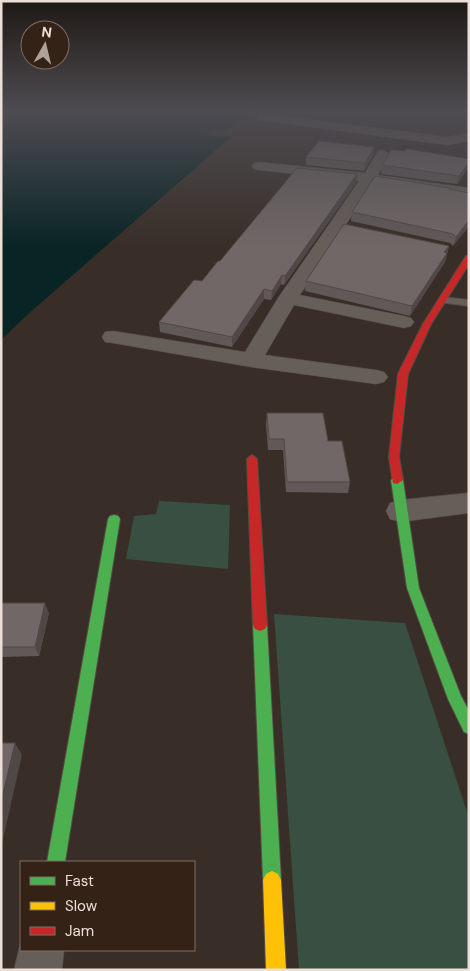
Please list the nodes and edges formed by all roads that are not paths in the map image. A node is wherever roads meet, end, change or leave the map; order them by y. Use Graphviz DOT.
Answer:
graph roads {
  1 [pos="382,156"];
  2 [pos="260,166"];
  3 [pos="369,178"];
  4 [pos="469,193"];
  5 [pos="338,225"];
  6 [pos="358,230"];
  7 [pos="469,258"];
  8 [pos="288,298"];
  9 [pos="443,300"];
  10 [pos="469,303"];
  11 [pos="404,322"];
  12 [pos="113,337"];
  13 [pos="251,360"];
  14 [pos="376,377"];
  15 [pos="252,459"];
  16 [pos="469,503"];
  17 [pos="400,512"];
  18 [pos="114,519"];
  19 [pos="469,726"];
  20 [pos="56,861"];
  21 [pos="41,951"];
  22 [pos="38,970"];
  23 [pos="276,970"];
  1 -- 3 [label="street"];
  2 -- 3 [label="street"];
  3 -- 4 [label="street"];
  3 -- 5 [label="street"];
  5 -- 6 [label="street"];
  5 -- 8 [label="street"];
  7 -- 9 [label="main road"];
  8 -- 11 [label="street"];
  8 -- 13 [label="street"];
  9 -- 10 [label="lane"];
  9 -- 17 [label="main road"];
  12 -- 13 [label="street"];
  13 -- 14 [label="street"];
  15 -- 23 [label="main road"];
  16 -- 17 [label="street"];
  17 -- 19 [label="main road"];
  18 -- 20 [label="main road"];
  21 -- 22 [label="street"];
}
